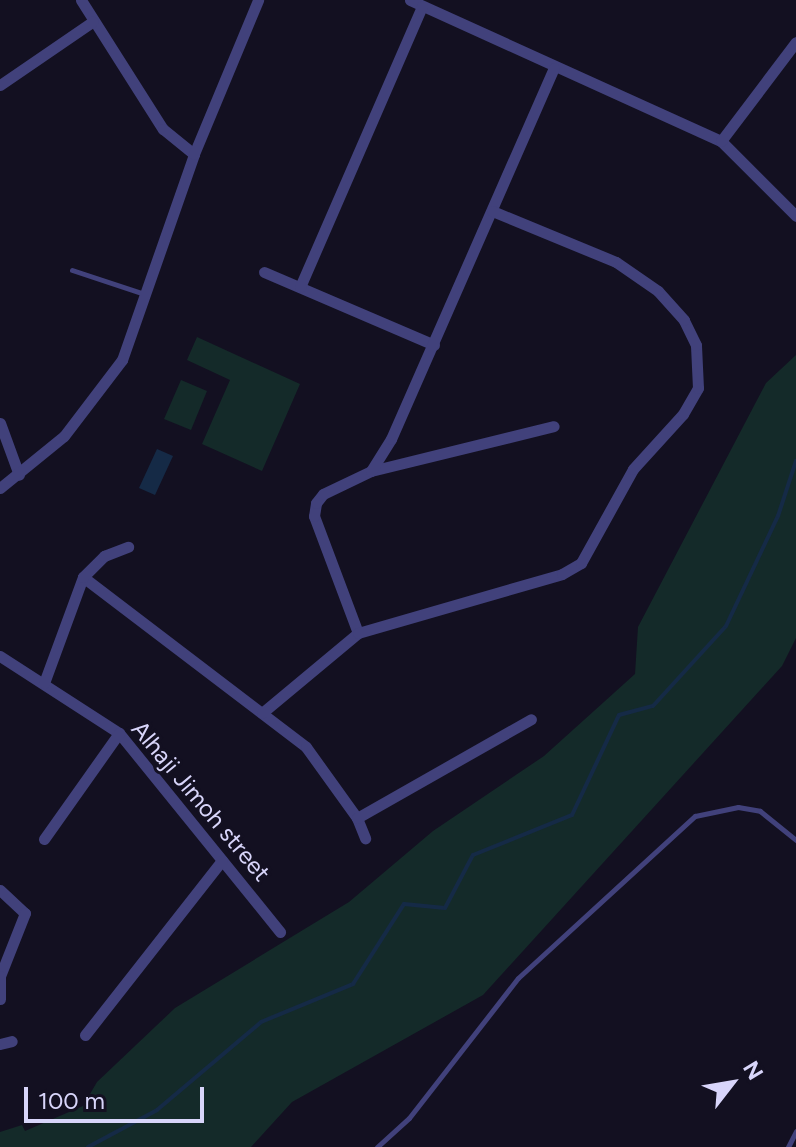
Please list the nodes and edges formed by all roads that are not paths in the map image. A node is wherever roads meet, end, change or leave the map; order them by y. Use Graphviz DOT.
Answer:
graph roads {
  1 [pos="81,0"];
  2 [pos="258,0"];
  3 [pos="410,0"];
  4 [pos="422,6"];
  5 [pos="92,22"];
  6 [pos="796,42"];
  7 [pos="554,68"];
  8 [pos="0,85"];
  9 [pos="721,141"];
  10 [pos="194,154"];
  11 [pos="492,211"];
  12 [pos="796,216"];
  13 [pos="72,270"];
  14 [pos="264,272"];
  15 [pos="300,287"];
  16 [pos="145,294"];
  17 [pos="434,345"];
  18 [pos="0,423"];
  19 [pos="554,426"];
  20 [pos="371,471"];
  21 [pos="19,475"];
  22 [pos="0,488"];
  23 [pos="128,547"];
  24 [pos="83,577"];
  25 [pos="358,633"];
  26 [pos="0,656"];
  27 [pos="44,683"];
  28 [pos="262,713"];
  29 [pos="531,719"];
  30 [pos="119,733"];
  31 [pos="357,818"];
  32 [pos="365,838"];
  33 [pos="44,839"];
  34 [pos="796,840"];
  35 [pos="222,860"];
  36 [pos="0,890"];
  37 [pos="280,932"];
  38 [pos="0,976"];
  39 [pos="0,999"];
  40 [pos="85,1035"];
  41 [pos="796,1131"];
  42 [pos="377,1147"];
  43 [pos="788,1147"];
  1 -- 5 [label="street"];
  2 -- 10 [label="street"];
  3 -- 4 [label="street"];
  4 -- 7 [label="street"];
  4 -- 15 [label="street"];
  5 -- 8 [label="street"];
  5 -- 10 [label="street"];
  6 -- 9 [label="street"];
  7 -- 9 [label="street"];
  7 -- 11 [label="street"];
  9 -- 12 [label="street"];
  10 -- 16 [label="street"];
  11 -- 17 [label="street"];
  11 -- 25 [label="street"];
  13 -- 16 [label="lane"];
  14 -- 15 [label="street"];
  15 -- 17 [label="street"];
  16 -- 21 [label="street"];
  17 -- 20 [label="street"];
  18 -- 21 [label="street"];
  19 -- 20 [label="street"];
  20 -- 25 [label="street"];
  21 -- 22 [label="street"];
  23 -- 24 [label="street"];
  24 -- 27 [label="street"];
  24 -- 28 [label="street"];
  25 -- 28 [label="street"];
  26 -- 27 [label="street, Alhaji Jimoh street"];
  27 -- 30 [label="street, Alhaji Jimoh street"];
  28 -- 31 [label="street"];
  29 -- 31 [label="street"];
  30 -- 33 [label="street"];
  30 -- 35 [label="street, Alhaji Jimoh street"];
  31 -- 32 [label="street"];
  34 -- 42 [label="lane"];
  35 -- 37 [label="street, Alhaji Jimoh street"];
  35 -- 40 [label="street"];
  36 -- 38 [label="street"];
  38 -- 39 [label="street"];
  41 -- 43 [label="lane"];
}
